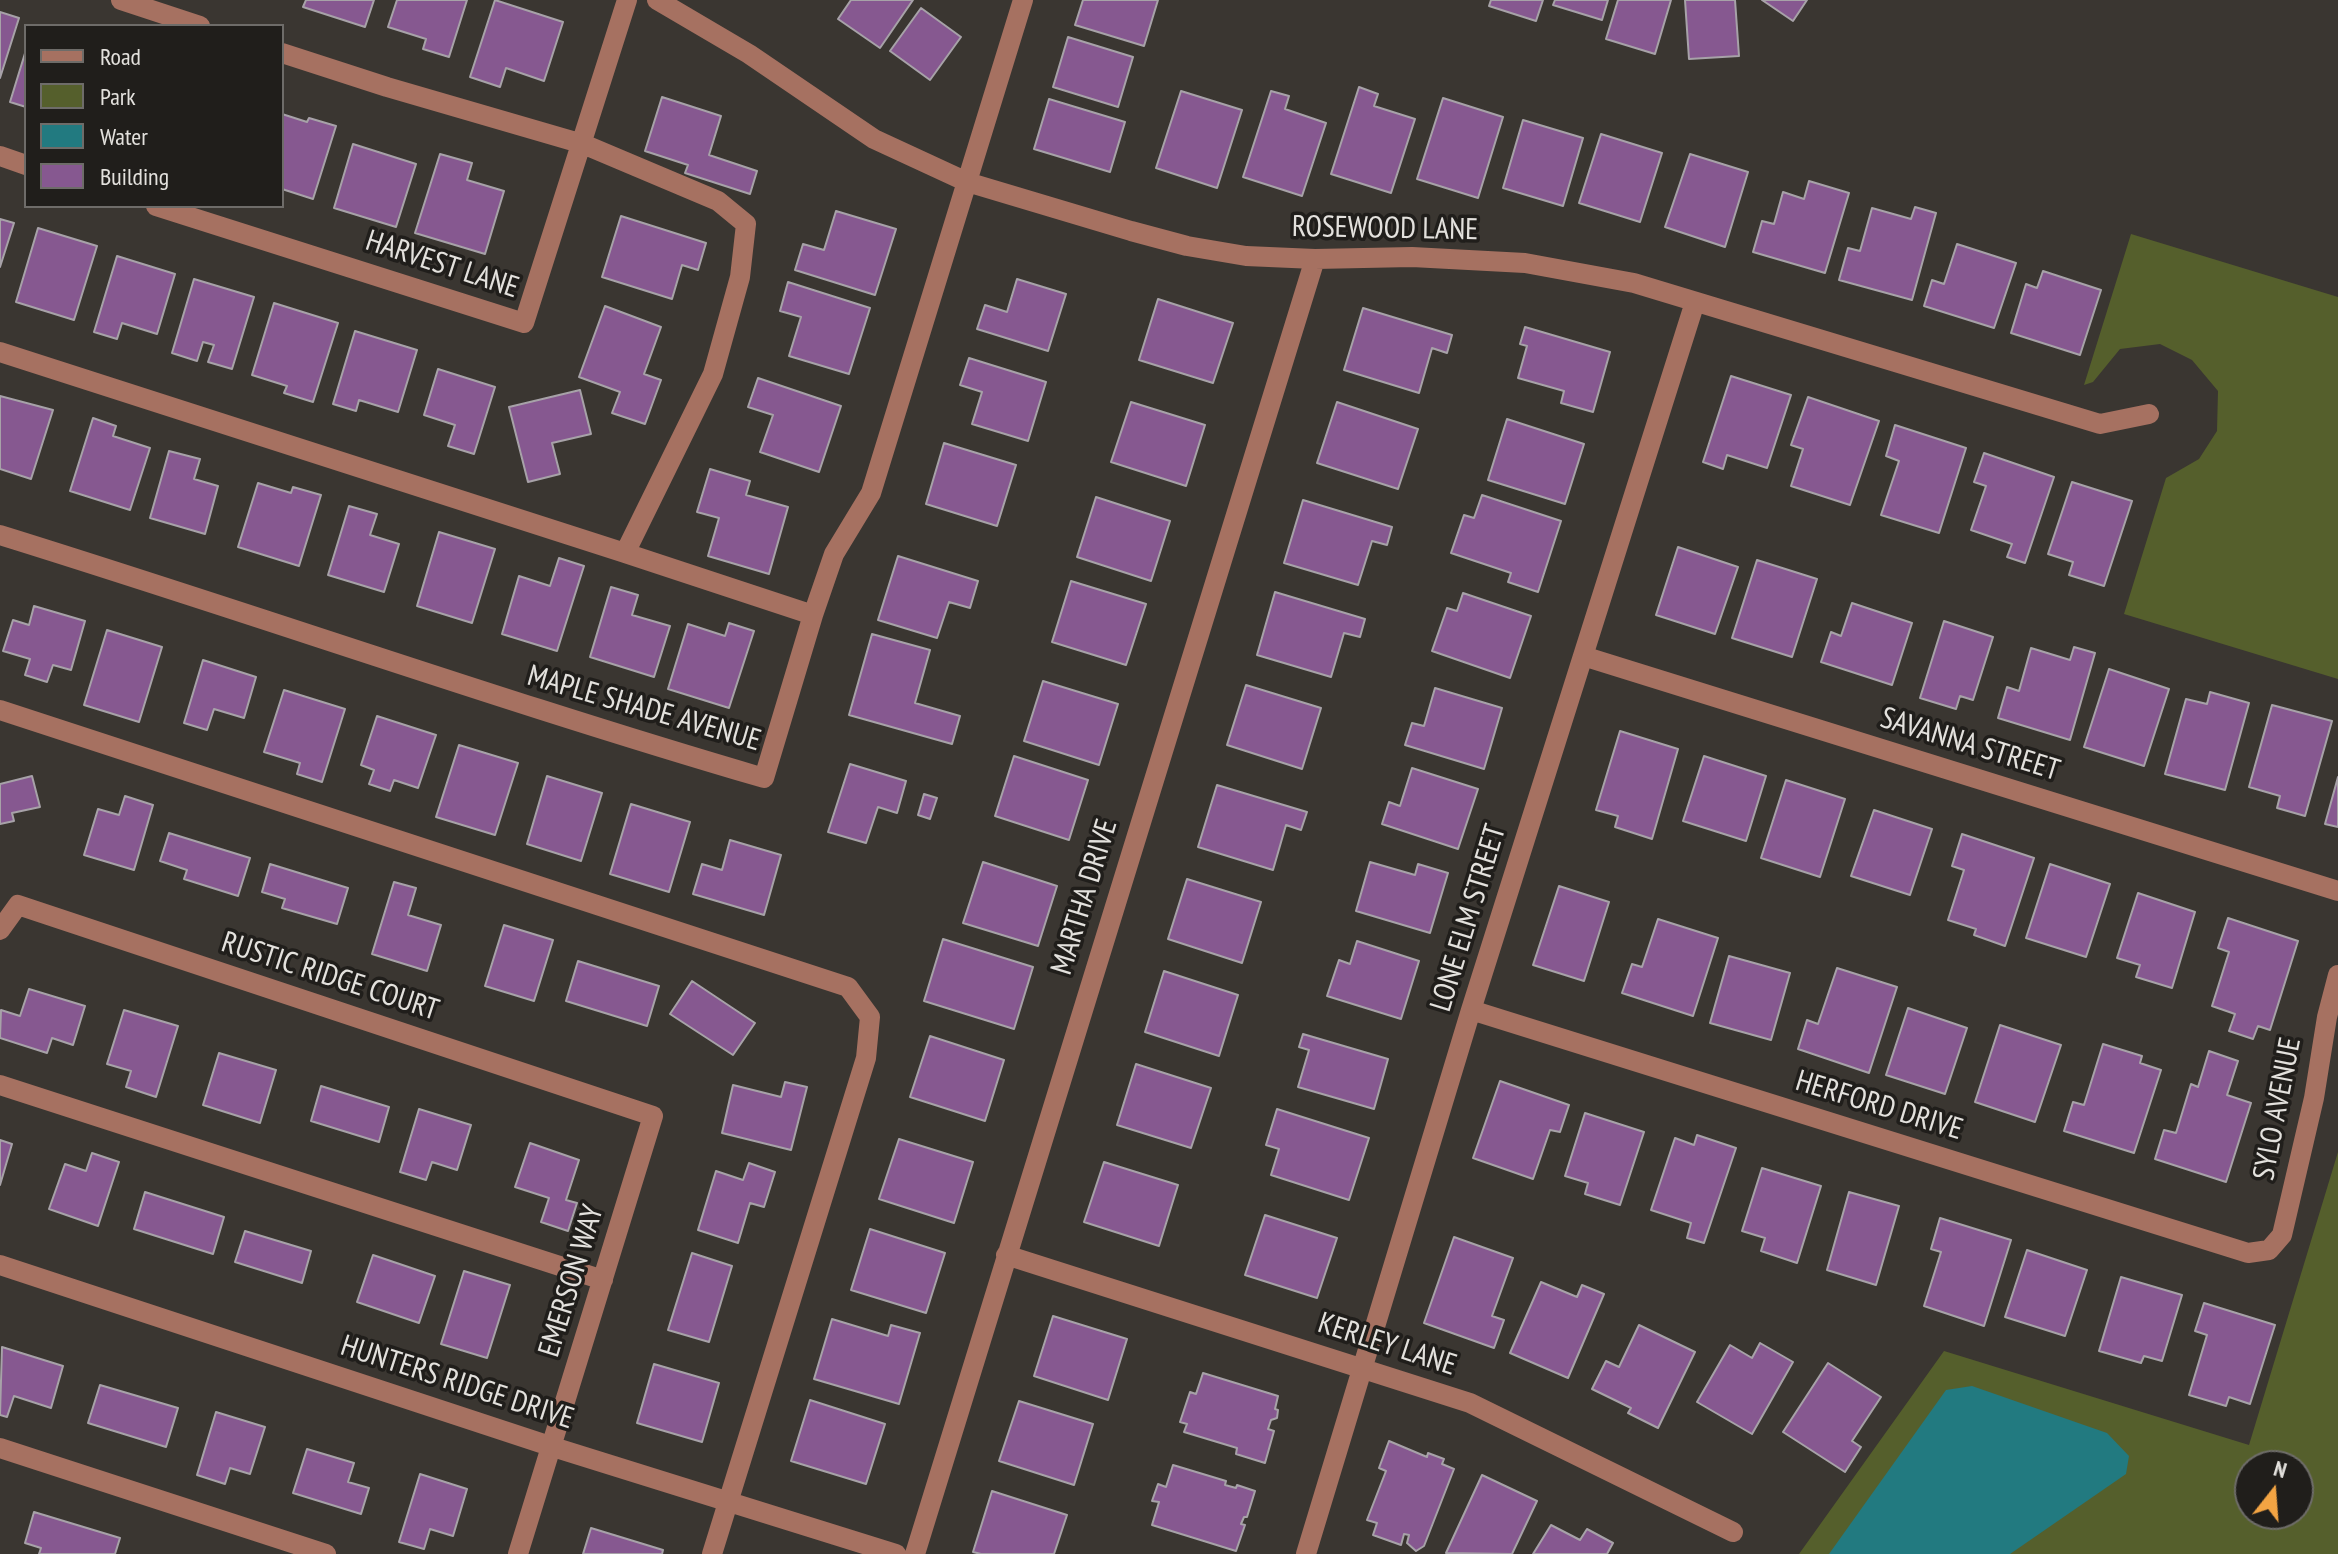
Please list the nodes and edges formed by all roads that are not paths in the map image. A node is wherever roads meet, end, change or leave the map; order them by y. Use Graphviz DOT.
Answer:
graph roads {
  1 [pos="121,0"];
  2 [pos="627,0"];
  3 [pos="657,0"];
  4 [pos="1023,0"];
  5 [pos="194,24"];
  6 [pos="284,54"];
  7 [pos="583,144"];
  8 [pos="0,156"];
  9 [pos="24,164"];
  10 [pos="967,182"];
  11 [pos="162,208"];
  12 [pos="1315,259"];
  13 [pos="1695,302"];
  14 [pos="0,352"];
  15 [pos="2149,414"];
  16 [pos="0,535"];
  17 [pos="625,553"];
  18 [pos="813,615"];
  19 [pos="1583,656"];
  20 [pos="0,710"];
  21 [pos="2338,891"];
  22 [pos="0,930"];
  23 [pos="2338,975"];
  24 [pos="1471,1010"];
  25 [pos="0,1085"];
  26 [pos="653,1116"];
  27 [pos="2269,1250"];
  28 [pos="1006,1255"];
  29 [pos="0,1265"];
  30 [pos="603,1280"];
  31 [pos="1362,1367"];
  32 [pos="553,1447"];
  33 [pos="0,1448"];
  34 [pos="729,1502"];
  35 [pos="1733,1532"];
  36 [pos="326,1554"];
  37 [pos="518,1554"];
  38 [pos="712,1554"];
  39 [pos="896,1554"];
  40 [pos="915,1554"];
  41 [pos="1306,1554"];
  1 -- 5 [label="street"];
  2 -- 7 [label="street, HARVEST LANE"];
  3 -- 10 [label="street, ROSEWOOD LANE"];
  4 -- 10 [label="street, MAPLE SHADE AVENUE"];
  6 -- 7 [label="street"];
  7 -- 11 [label="street, HARVEST LANE"];
  7 -- 17 [label="street"];
  8 -- 9 [label="street"];
  10 -- 12 [label="street, ROSEWOOD LANE"];
  10 -- 18 [label="street, MAPLE SHADE AVENUE"];
  12 -- 13 [label="street, ROSEWOOD LANE"];
  12 -- 28 [label="street, MARTHA DRIVE"];
  13 -- 15 [label="street, ROSEWOOD LANE"];
  13 -- 19 [label="street, LONE ELM STREET"];
  14 -- 17 [label="street"];
  16 -- 18 [label="street, MAPLE SHADE AVENUE"];
  17 -- 18 [label="street"];
  19 -- 21 [label="street, SAVANNA STREET"];
  19 -- 24 [label="street, LONE ELM STREET"];
  20 -- 34 [label="street"];
  22 -- 26 [label="street, RUSTIC RIDGE COURT"];
  23 -- 27 [label="street, SYLO AVENUE"];
  24 -- 27 [label="street, HERFORD DRIVE"];
  24 -- 31 [label="street, LONE ELM STREET"];
  25 -- 30 [label="street"];
  26 -- 30 [label="street, EMERSON WAY"];
  28 -- 31 [label="street, KERLEY LANE"];
  28 -- 40 [label="street, MARTHA DRIVE"];
  29 -- 32 [label="street, HUNTERS RIDGE DRIVE"];
  30 -- 32 [label="street, EMERSON WAY"];
  31 -- 35 [label="street, KERLEY LANE"];
  31 -- 41 [label="street, LONE ELM STREET"];
  32 -- 34 [label="street, HUNTERS RIDGE DRIVE"];
  32 -- 37 [label="street, EMERSON WAY"];
  33 -- 36 [label="street"];
  34 -- 38 [label="street"];
  34 -- 39 [label="street, HUNTERS RIDGE DRIVE"];
}
